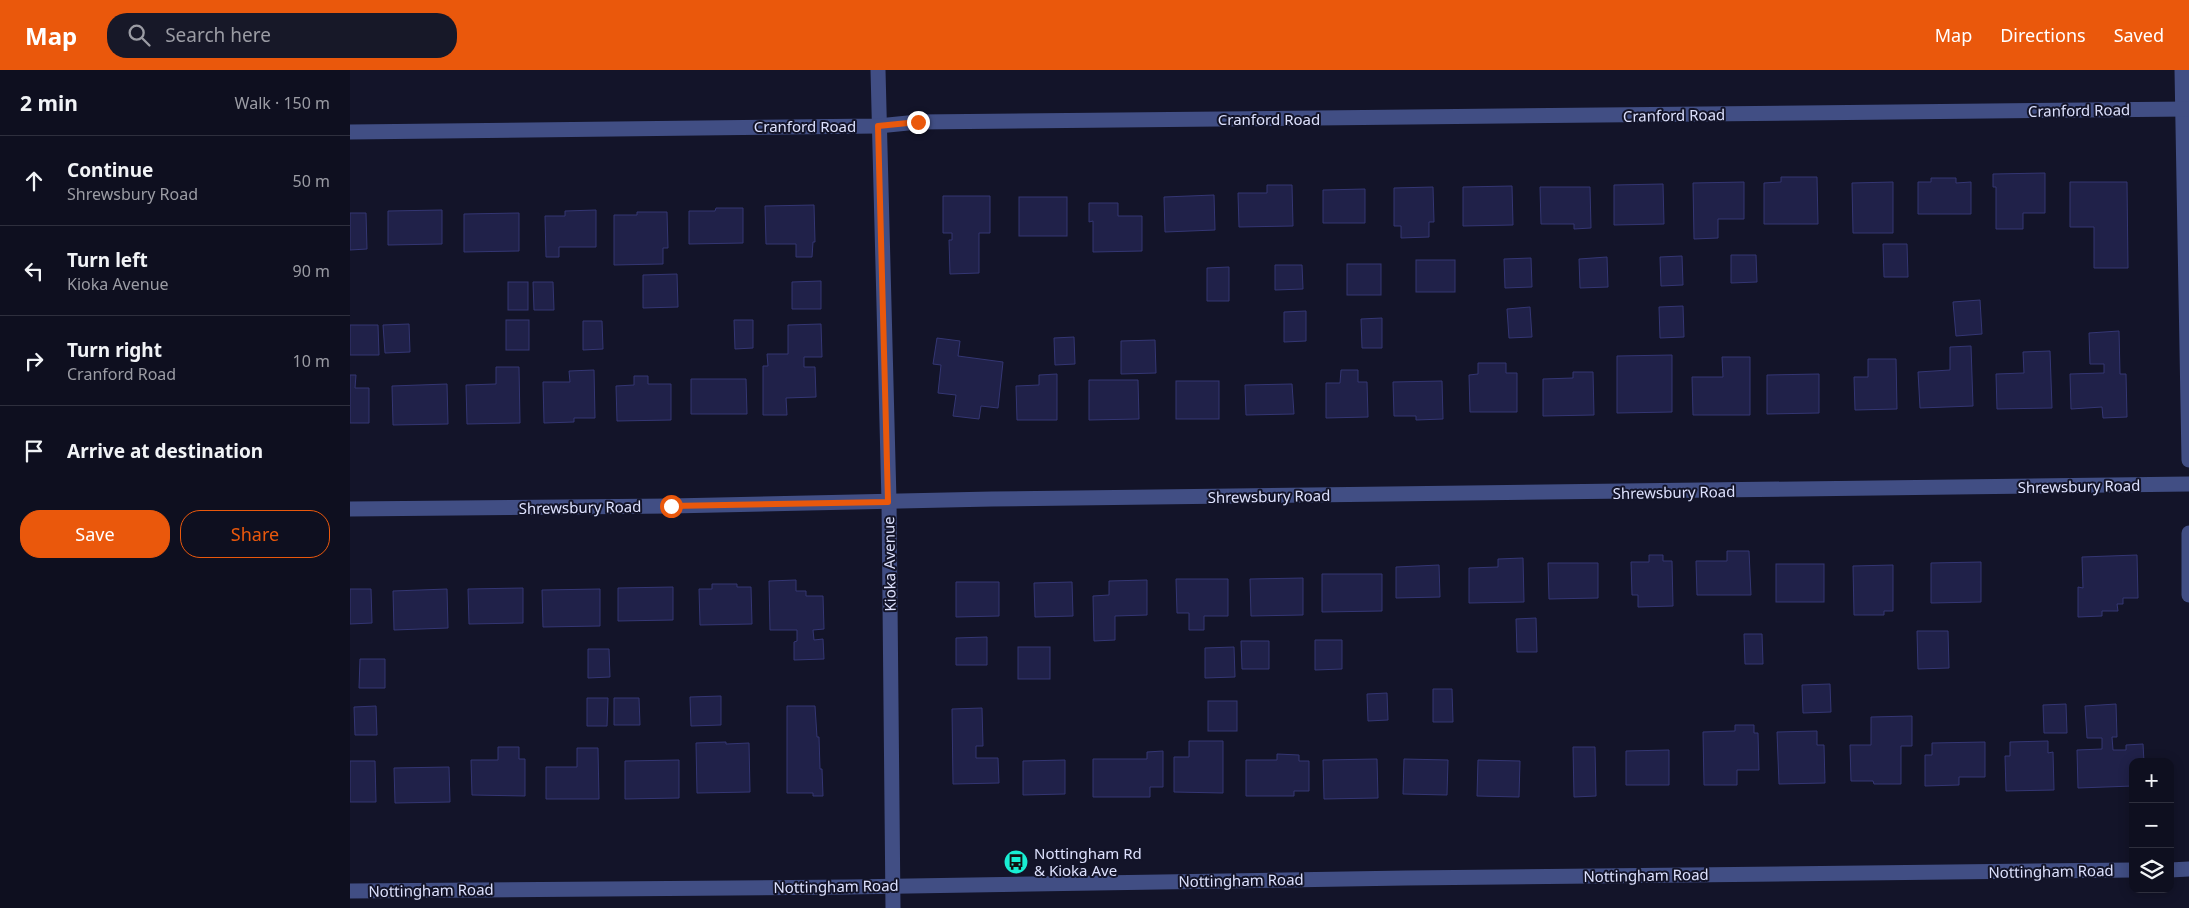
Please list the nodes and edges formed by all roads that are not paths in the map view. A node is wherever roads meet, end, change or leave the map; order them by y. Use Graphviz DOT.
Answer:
graph roads {
  1 [pos="878,70"];
  2 [pos="2182,70"];
  3 [pos="2186,109"];
  4 [pos="878,126"];
  5 [pos="350,132"];
  6 [pos="2189,460"];
  7 [pos="2189,484"];
  8 [pos="888,502"];
  9 [pos="350,509"];
  10 [pos="2189,533"];
  11 [pos="2189,595"];
  12 [pos="2189,869"];
  13 [pos="2129,870"];
  14 [pos="2174,870"];
  15 [pos="892,885"];
  16 [pos="350,891"];
  17 [pos="893,908"];
  1 -- 4 [label="street, Kioka Avenue"];
  2 -- 3 [label="street"];
  3 -- 4 [label="street, Cranford Road"];
  3 -- 6 [label="street"];
  4 -- 5 [label="street, Cranford Road"];
  4 -- 8 [label="street, Kioka Avenue"];
  7 -- 8 [label="street, Shrewsbury Road"];
  8 -- 9 [label="street, Shrewsbury Road"];
  8 -- 15 [label="street, Kioka Avenue"];
  10 -- 11 [label="street"];
  12 -- 14 [label="street"];
  13 -- 15 [label="street, Nottingham Road"];
  15 -- 16 [label="street, Nottingham Road"];
  15 -- 17 [label="street, Kioka Avenue"];
}
